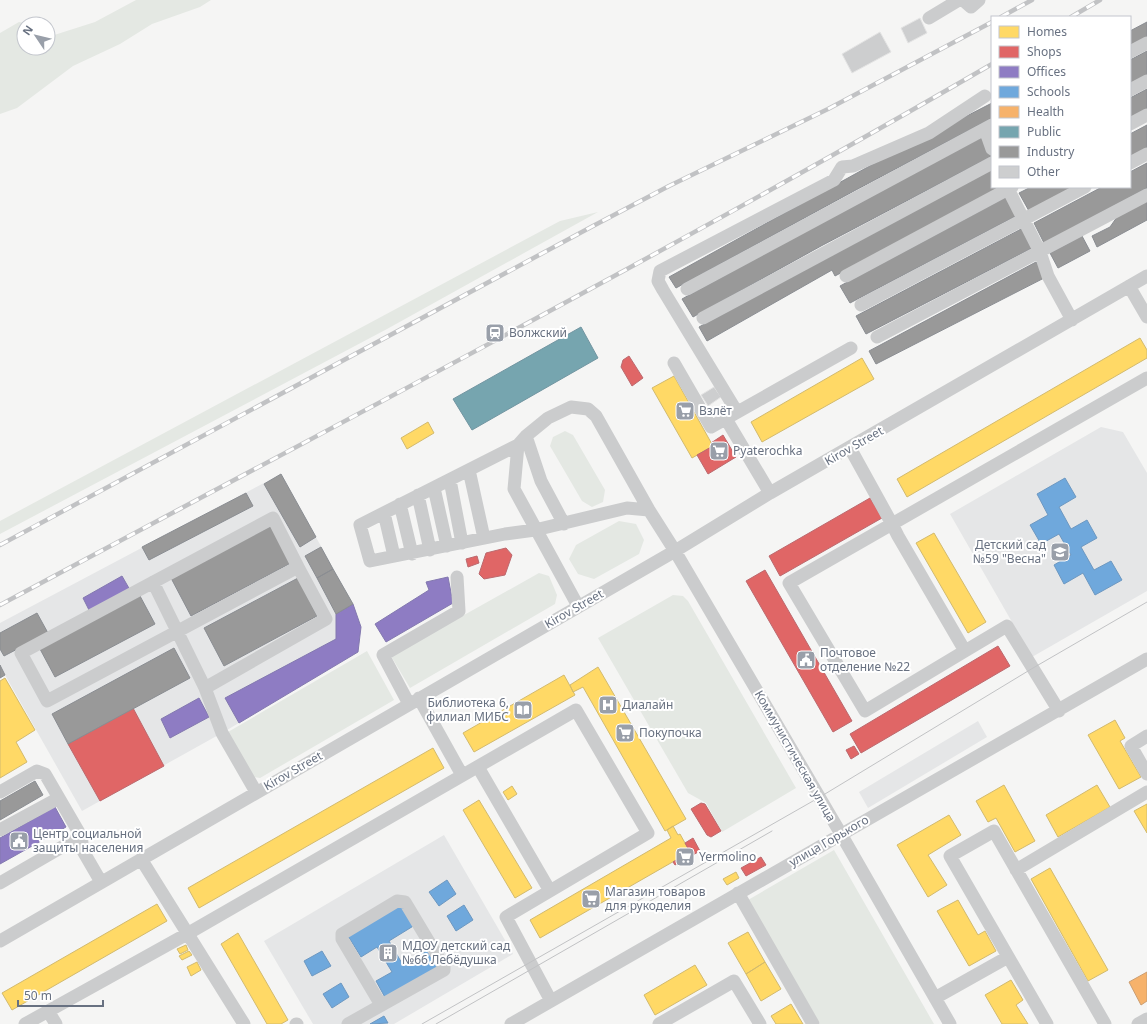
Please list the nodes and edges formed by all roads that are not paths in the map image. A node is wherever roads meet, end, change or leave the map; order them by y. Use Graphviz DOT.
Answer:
graph roads {
  1 [pos="959,0"];
  2 [pos="963,0"];
  3 [pos="979,0"];
  4 [pos="929,18"];
  5 [pos="1147,43"];
  6 [pos="1131,51"];
  7 [pos="1147,81"];
  8 [pos="1131,89"];
  9 [pos="985,96"];
  10 [pos="1147,115"];
  11 [pos="1131,123"];
  12 [pos="988,127"];
  13 [pos="991,144"];
  14 [pos="1147,154"];
  15 [pos="1131,162"];
  16 [pos="991,164"];
  17 [pos="1009,188"];
  18 [pos="1082,188"];
  19 [pos="1147,194"];
  20 [pos="1023,219"];
  21 [pos="1040,252"];
  22 [pos="846,276"];
  23 [pos="1147,276"];
  24 [pos="1129,286"];
  25 [pos="687,289"];
  26 [pos="861,305"];
  27 [pos="1147,316"];
  28 [pos="703,318"];
  29 [pos="1072,320"];
  30 [pos="877,337"];
  31 [pos="851,348"];
  32 [pos="674,363"];
  33 [pos="1147,378"];
  34 [pos="737,412"];
  35 [pos="726,419"];
  36 [pos="522,440"];
  37 [pos="850,448"];
  38 [pos="469,470"];
  39 [pos="450,480"];
  40 [pos="434,488"];
  41 [pos="770,493"];
  42 [pos="418,495"];
  43 [pos="400,504"];
  44 [pos="648,510"];
  45 [pos="384,513"];
  46 [pos="564,524"];
  47 [pos="892,524"];
  48 [pos="535,530"];
  49 [pos="484,538"];
  50 [pos="462,542"];
  51 [pos="447,546"];
  52 [pos="430,550"];
  53 [pos="675,551"];
  54 [pos="412,554"];
  55 [pos="394,556"];
  56 [pos="298,567"];
  57 [pos="457,576"];
  58 [pos="153,582"];
  59 [pos="578,606"];
  60 [pos="176,631"];
  61 [pos="965,651"];
  62 [pos="1147,659"];
  63 [pos="205,688"];
  64 [pos="414,701"];
  65 [pos="1059,711"];
  66 [pos="1147,736"];
  67 [pos="478,767"];
  68 [pos="1147,774"];
  69 [pos="462,775"];
  70 [pos="0,792"];
  71 [pos="256,792"];
  72 [pos="1147,792"];
  73 [pos="59,798"];
  74 [pos="0,830"];
  75 [pos="841,834"];
  76 [pos="81,836"];
  77 [pos="141,859"];
  78 [pos="1016,870"];
  79 [pos="101,882"];
  80 [pos="0,883"];
  81 [pos="550,891"];
  82 [pos="738,893"];
  83 [pos="187,934"];
  84 [pos="0,940"];
  85 [pos="1008,956"];
  86 [pos="935,998"];
  87 [pos="551,1001"];
  88 [pos="381,1005"];
  89 [pos="48,1011"];
  90 [pos="1147,1019"];
  91 [pos="25,1024"];
  92 [pos="56,1024"];
  93 [pos="244,1024"];
  94 [pos="348,1024"];
  95 [pos="511,1024"];
  96 [pos="659,1024"];
  97 [pos="760,1024"];
  98 [pos="813,1024"];
  99 [pos="950,1024"];
  100 [pos="1047,1024"];
  101 [pos="1105,1024"];
  102 [pos="1138,1024"];
  1 -- 4 [label="street"];
  2 -- 3 [label="street"];
  5 -- 6 [label="street"];
  7 -- 8 [label="street"];
  9 -- 34 [label="street"];
  10 -- 11 [label="street"];
  12 -- 13 [label="street"];
  12 -- 25 [label="street"];
  14 -- 15 [label="street"];
  16 -- 28 [label="street"];
  17 -- 20 [label="street"];
  17 -- 22 [label="street"];
  18 -- 20 [label="street"];
  19 -- 21 [label="street"];
  20 -- 21 [label="street"];
  20 -- 26 [label="street"];
  21 -- 29 [label="street"];
  21 -- 30 [label="street"];
  23 -- 24 [label="street, Kirov Street"];
  24 -- 27 [label="street"];
  24 -- 29 [label="street, Kirov Street"];
  29 -- 37 [label="street, Kirov Street"];
  31 -- 34 [label="street"];
  32 -- 35 [label="street"];
  33 -- 47 [label="street"];
  34 -- 35 [label="street"];
  35 -- 41 [label="street"];
  36 -- 38 [label="street, Коммунистическая улица"];
  36 -- 44 [label="street, Коммунистическая улица"];
  36 -- 46 [label="street"];
  36 -- 48 [label="street"];
  37 -- 41 [label="street, Kirov Street"];
  37 -- 47 [label="street"];
  38 -- 39 [label="street, Коммунистическая улица"];
  38 -- 49 [label="street"];
  39 -- 40 [label="street, Коммунистическая улица"];
  39 -- 50 [label="street"];
  40 -- 42 [label="street, Коммунистическая улица"];
  40 -- 51 [label="street"];
  41 -- 53 [label="street, Kirov Street"];
  42 -- 43 [label="street, Коммунистическая улица"];
  42 -- 52 [label="street"];
  43 -- 45 [label="street, Коммунистическая улица"];
  43 -- 54 [label="street"];
  44 -- 46 [label="street"];
  44 -- 53 [label="street, Коммунистическая улица"];
  45 -- 55 [label="street"];
  45 -- 55 [label="street, Коммунистическая улица"];
  46 -- 48 [label="street"];
  47 -- 61 [label="street"];
  47 -- 61 [label="street"];
  48 -- 49 [label="street"];
  48 -- 59 [label="street"];
  49 -- 50 [label="street"];
  50 -- 51 [label="street"];
  51 -- 52 [label="street"];
  52 -- 54 [label="street"];
  53 -- 59 [label="street, Kirov Street"];
  53 -- 75 [label="street, Коммунистическая улица"];
  54 -- 55 [label="street"];
  56 -- 58 [label="street"];
  56 -- 60 [label="street"];
  56 -- 63 [label="street"];
  57 -- 64 [label="street"];
  58 -- 60 [label="street"];
  58 -- 60 [label="street"];
  59 -- 64 [label="street, Kirov Street"];
  60 -- 63 [label="street"];
  61 -- 65 [label="street"];
  62 -- 65 [label="street, улица Горького"];
  63 -- 71 [label="street"];
  64 -- 69 [label="street"];
  64 -- 71 [label="street, Kirov Street"];
  65 -- 75 [label="street, улица Горького"];
  66 -- 68 [label="street"];
  67 -- 69 [label="street"];
  67 -- 81 [label="street"];
  67 -- 81 [label="street"];
  69 -- 83 [label="street"];
  70 -- 73 [label="street"];
  71 -- 77 [label="street, Kirov Street"];
  72 -- 78 [label="street"];
  73 -- 74 [label="street"];
  73 -- 76 [label="street"];
  75 -- 82 [label="street, улица Горького"];
  75 -- 86 [label="street, Коммунистическая улица"];
  76 -- 79 [label="street"];
  76 -- 80 [label="street"];
  77 -- 79 [label="street, Kirov Street"];
  77 -- 83 [label="street"];
  78 -- 85 [label="street"];
  78 -- 101 [label="street"];
  79 -- 84 [label="street, Kirov Street"];
  81 -- 87 [label="street"];
  82 -- 87 [label="street, улица Горького"];
  82 -- 98 [label="street"];
  83 -- 89 [label="street"];
  83 -- 93 [label="street"];
  85 -- 86 [label="street"];
  85 -- 100 [label="street"];
  86 -- 99 [label="street, Коммунистическая улица"];
  87 -- 95 [label="street, улица Горького"];
  88 -- 88 [label="street"];
  88 -- 94 [label="street"];
  89 -- 91 [label="street"];
  89 -- 92 [label="street"];
  90 -- 102 [label="street"];
  96 -- 97 [label="street"];
}
